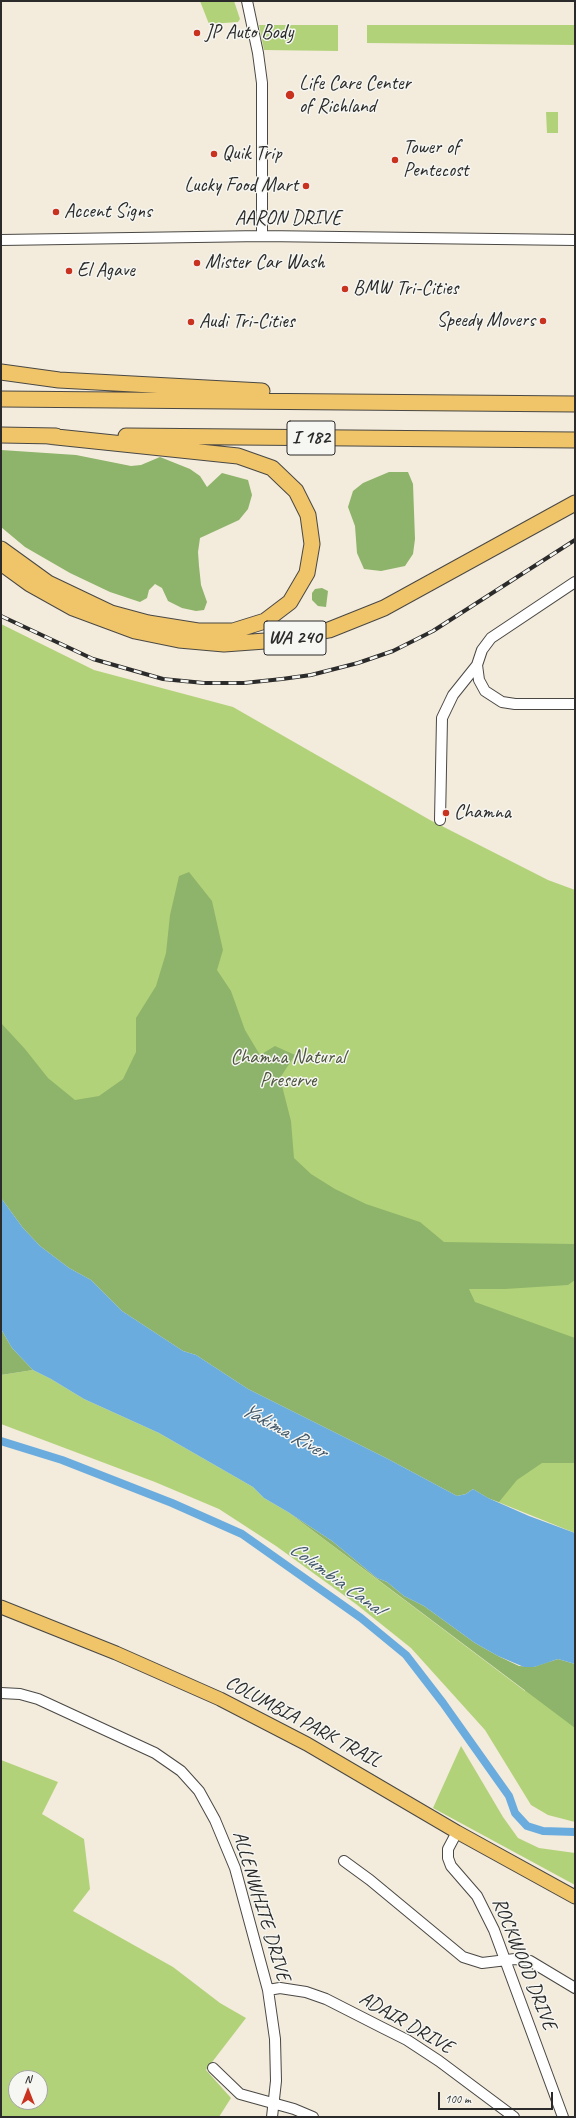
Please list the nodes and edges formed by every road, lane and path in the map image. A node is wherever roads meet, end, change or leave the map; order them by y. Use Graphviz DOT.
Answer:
graph roads {
  1 [pos="247,1"];
  2 [pos="262,236"];
  3 [pos="1,240"];
  4 [pos="575,240"];
  5 [pos="1,372"];
  6 [pos="1,399"];
  7 [pos="423,401"];
  8 [pos="575,404"];
  9 [pos="1,435"];
  10 [pos="47,436"];
  11 [pos="575,440"];
  12 [pos="575,503"];
  13 [pos="1,549"];
  14 [pos="1,563"];
  15 [pos="575,582"];
  16 [pos="477,665"];
  17 [pos="575,704"];
  18 [pos="440,820"];
  19 [pos="1,1607"];
  20 [pos="1,1693"];
  21 [pos="457,1832"];
  22 [pos="344,1861"];
  23 [pos="575,1897"];
  24 [pos="506,1959"];
  25 [pos="575,1988"];
  26 [pos="268,1990"];
  27 [pos="213,2068"];
  28 [pos="274,2104"];
  29 [pos="272,2117"];
  30 [pos="313,2117"];
  31 [pos="514,2117"];
  32 [pos="563,2117"];
  1 -- 2 [label="street"];
  2 -- 3 [label="street, AARON DRIVE"];
  2 -- 4 [label="street, AARON DRIVE"];
  5 -- 7 [label="highway"];
  6 -- 7 [label="highway, I 182"];
  7 -- 8 [label="highway, I 182"];
  9 -- 10 [label="highway, I 182"];
  10 -- 11 [label="highway, I 182"];
  10 -- 13 [label="highway"];
  12 -- 14 [label="highway, WA 240"];
  15 -- 16 [label="street"];
  16 -- 17 [label="street"];
  16 -- 18 [label="street"];
  19 -- 21 [label="main road, COLUMBIA PARK TRAIL"];
  20 -- 26 [label="street, ALLENWHITE DRIVE"];
  21 -- 23 [label="main road, COLUMBIA PARK TRAIL"];
  21 -- 24 [label="street, ROCKWOOD DRIVE"];
  22 -- 24 [label="street"];
  24 -- 25 [label="street"];
  24 -- 32 [label="street, ROCKWOOD DRIVE"];
  26 -- 28 [label="street, ALLENWHITE DRIVE"];
  26 -- 31 [label="street, ADAIR DRIVE"];
  27 -- 28 [label="street"];
  28 -- 29 [label="street, ALLENWHITE DRIVE"];
  28 -- 30 [label="street"];
}
